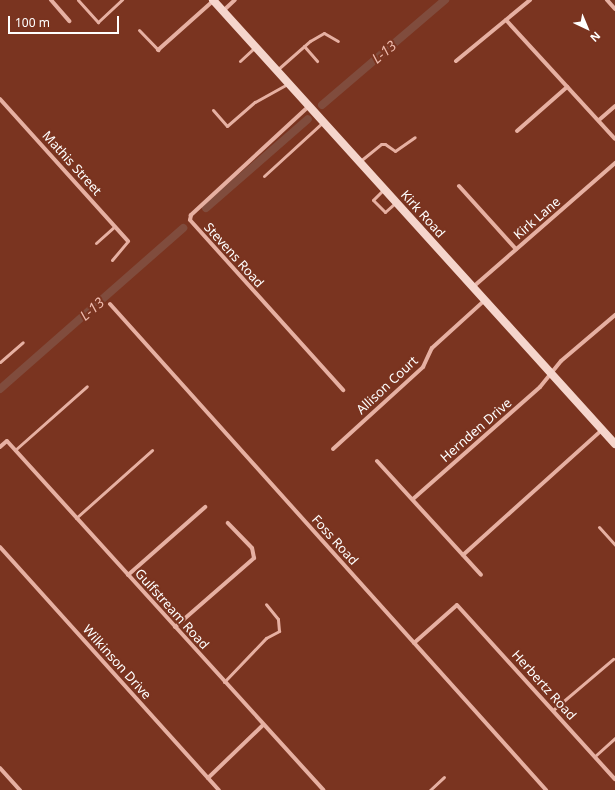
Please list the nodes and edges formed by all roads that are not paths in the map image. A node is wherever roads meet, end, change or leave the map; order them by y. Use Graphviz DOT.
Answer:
graph roads {
  1 [pos="51,0"];
  2 [pos="78,0"];
  3 [pos="122,0"];
  4 [pos="213,0"];
  5 [pos="235,0"];
  6 [pos="530,0"];
  7 [pos="606,0"];
  8 [pos="615,9"];
  9 [pos="223,10"];
  10 [pos="506,20"];
  11 [pos="69,21"];
  12 [pos="139,30"];
  13 [pos="338,41"];
  14 [pos="255,46"];
  15 [pos="304,46"];
  16 [pos="158,50"];
  17 [pos="240,61"];
  18 [pos="317,61"];
  19 [pos="456,61"];
  20 [pos="277,70"];
  21 [pos="289,83"];
  22 [pos="567,87"];
  23 [pos="0,99"];
  24 [pos="309,106"];
  25 [pos="615,106"];
  26 [pos="213,110"];
  27 [pos="599,120"];
  28 [pos="323,122"];
  29 [pos="517,131"];
  30 [pos="415,137"];
  31 [pos="615,139"];
  32 [pos="359,162"];
  33 [pos="615,163"];
  34 [pos="264,176"];
  35 [pos="459,186"];
  36 [pos="384,189"];
  37 [pos="396,202"];
  38 [pos="115,226"];
  39 [pos="128,241"];
  40 [pos="96,243"];
  41 [pos="516,249"];
  42 [pos="112,260"];
  43 [pos="473,287"];
  44 [pos="485,300"];
  45 [pos="110,304"];
  46 [pos="615,315"];
  47 [pos="23,342"];
  48 [pos="0,362"];
  49 [pos="551,374"];
  50 [pos="87,386"];
  51 [pos="343,390"];
  52 [pos="602,430"];
  53 [pos="615,444"];
  54 [pos="0,447"];
  55 [pos="333,449"];
  56 [pos="14,450"];
  57 [pos="152,450"];
  58 [pos="377,461"];
  59 [pos="413,499"];
  60 [pos="205,507"];
  61 [pos="76,518"];
  62 [pos="228,523"];
  63 [pos="598,526"];
  64 [pos="615,545"];
  65 [pos="0,548"];
  66 [pos="463,555"];
  67 [pos="128,575"];
  68 [pos="481,575"];
  69 [pos="266,604"];
  70 [pos="175,627"];
  71 [pos="414,643"];
  72 [pos="613,659"];
  73 [pos="224,682"];
  74 [pos="553,710"];
  75 [pos="263,725"];
  76 [pos="615,738"];
  77 [pos="595,756"];
  78 [pos="0,768"];
  79 [pos="444,777"];
  80 [pos="208,778"];
  81 [pos="615,779"];
  82 [pos="20,790"];
  83 [pos="219,790"];
  84 [pos="322,790"];
  85 [pos="430,790"];
  86 [pos="546,790"];
  1 -- 11 [label="street"];
  2 -- 3 [label="lane"];
  4 -- 9 [label="street, Kirk Road"];
  4 -- 16 [label="street"];
  5 -- 9 [label="street"];
  6 -- 10 [label="street"];
  7 -- 8 [label="street"];
  9 -- 14 [label="street, Kirk Road"];
  10 -- 19 [label="street"];
  10 -- 22 [label="street"];
  12 -- 16 [label="lane"];
  13 -- 15 [label="lane"];
  14 -- 17 [label="lane"];
  14 -- 20 [label="street, Kirk Road"];
  15 -- 18 [label="lane"];
  15 -- 20 [label="lane"];
  20 -- 21 [label="street, Kirk Road"];
  21 -- 24 [label="street, Kirk Road"];
  21 -- 26 [label="lane"];
  22 -- 27 [label="street"];
  22 -- 29 [label="street"];
  23 -- 38 [label="street, Mathis Street"];
  24 -- 28 [label="street, Kirk Road"];
  24 -- 51 [label="street, Stevens Road"];
  25 -- 27 [label="street"];
  27 -- 31 [label="street"];
  28 -- 32 [label="street, Kirk Road"];
  28 -- 34 [label="lane"];
  30 -- 32 [label="lane"];
  32 -- 36 [label="street, Kirk Road"];
  33 -- 41 [label="street, Kirk Lane"];
  35 -- 41 [label="street"];
  36 -- 37 [label="street, Kirk Road"];
  36 -- 37 [label="lane"];
  37 -- 43 [label="street, Kirk Road"];
  38 -- 39 [label="street, Mathis Street"];
  38 -- 40 [label="lane"];
  39 -- 42 [label="lane"];
  41 -- 43 [label="street, Kirk Lane"];
  43 -- 44 [label="street, Kirk Road"];
  44 -- 49 [label="street, Kirk Road"];
  44 -- 55 [label="street, Allison Court"];
  45 -- 71 [label="street, Foss Road"];
  46 -- 49 [label="street, Hernden Drive"];
  47 -- 48 [label="lane"];
  49 -- 52 [label="street, Kirk Road"];
  49 -- 59 [label="street, Hernden Drive"];
  50 -- 56 [label="lane"];
  52 -- 53 [label="street, Kirk Road"];
  52 -- 66 [label="street"];
  54 -- 56 [label="street, Gulfstream Road"];
  56 -- 61 [label="street, Gulfstream Road"];
  57 -- 61 [label="lane"];
  58 -- 59 [label="street"];
  59 -- 66 [label="street"];
  60 -- 67 [label="street"];
  61 -- 67 [label="street, Gulfstream Road"];
  62 -- 70 [label="street"];
  63 -- 64 [label="lane"];
  65 -- 80 [label="street, Wilkinson Drive"];
  66 -- 68 [label="street"];
  67 -- 70 [label="street, Gulfstream Road"];
  69 -- 73 [label="lane"];
  70 -- 73 [label="street, Gulfstream Road"];
  71 -- 74 [label="street, Herbertz Road"];
  71 -- 86 [label="street, Foss Road"];
  72 -- 74 [label="lane"];
  73 -- 75 [label="street, Gulfstream Road"];
  74 -- 77 [label="street, Herbertz Road"];
  75 -- 80 [label="street"];
  75 -- 84 [label="street, Gulfstream Road"];
  76 -- 77 [label="lane"];
  77 -- 81 [label="street, Herbertz Road"];
  78 -- 82 [label="street"];
  79 -- 85 [label="lane"];
  80 -- 83 [label="street, Wilkinson Drive"];
}
